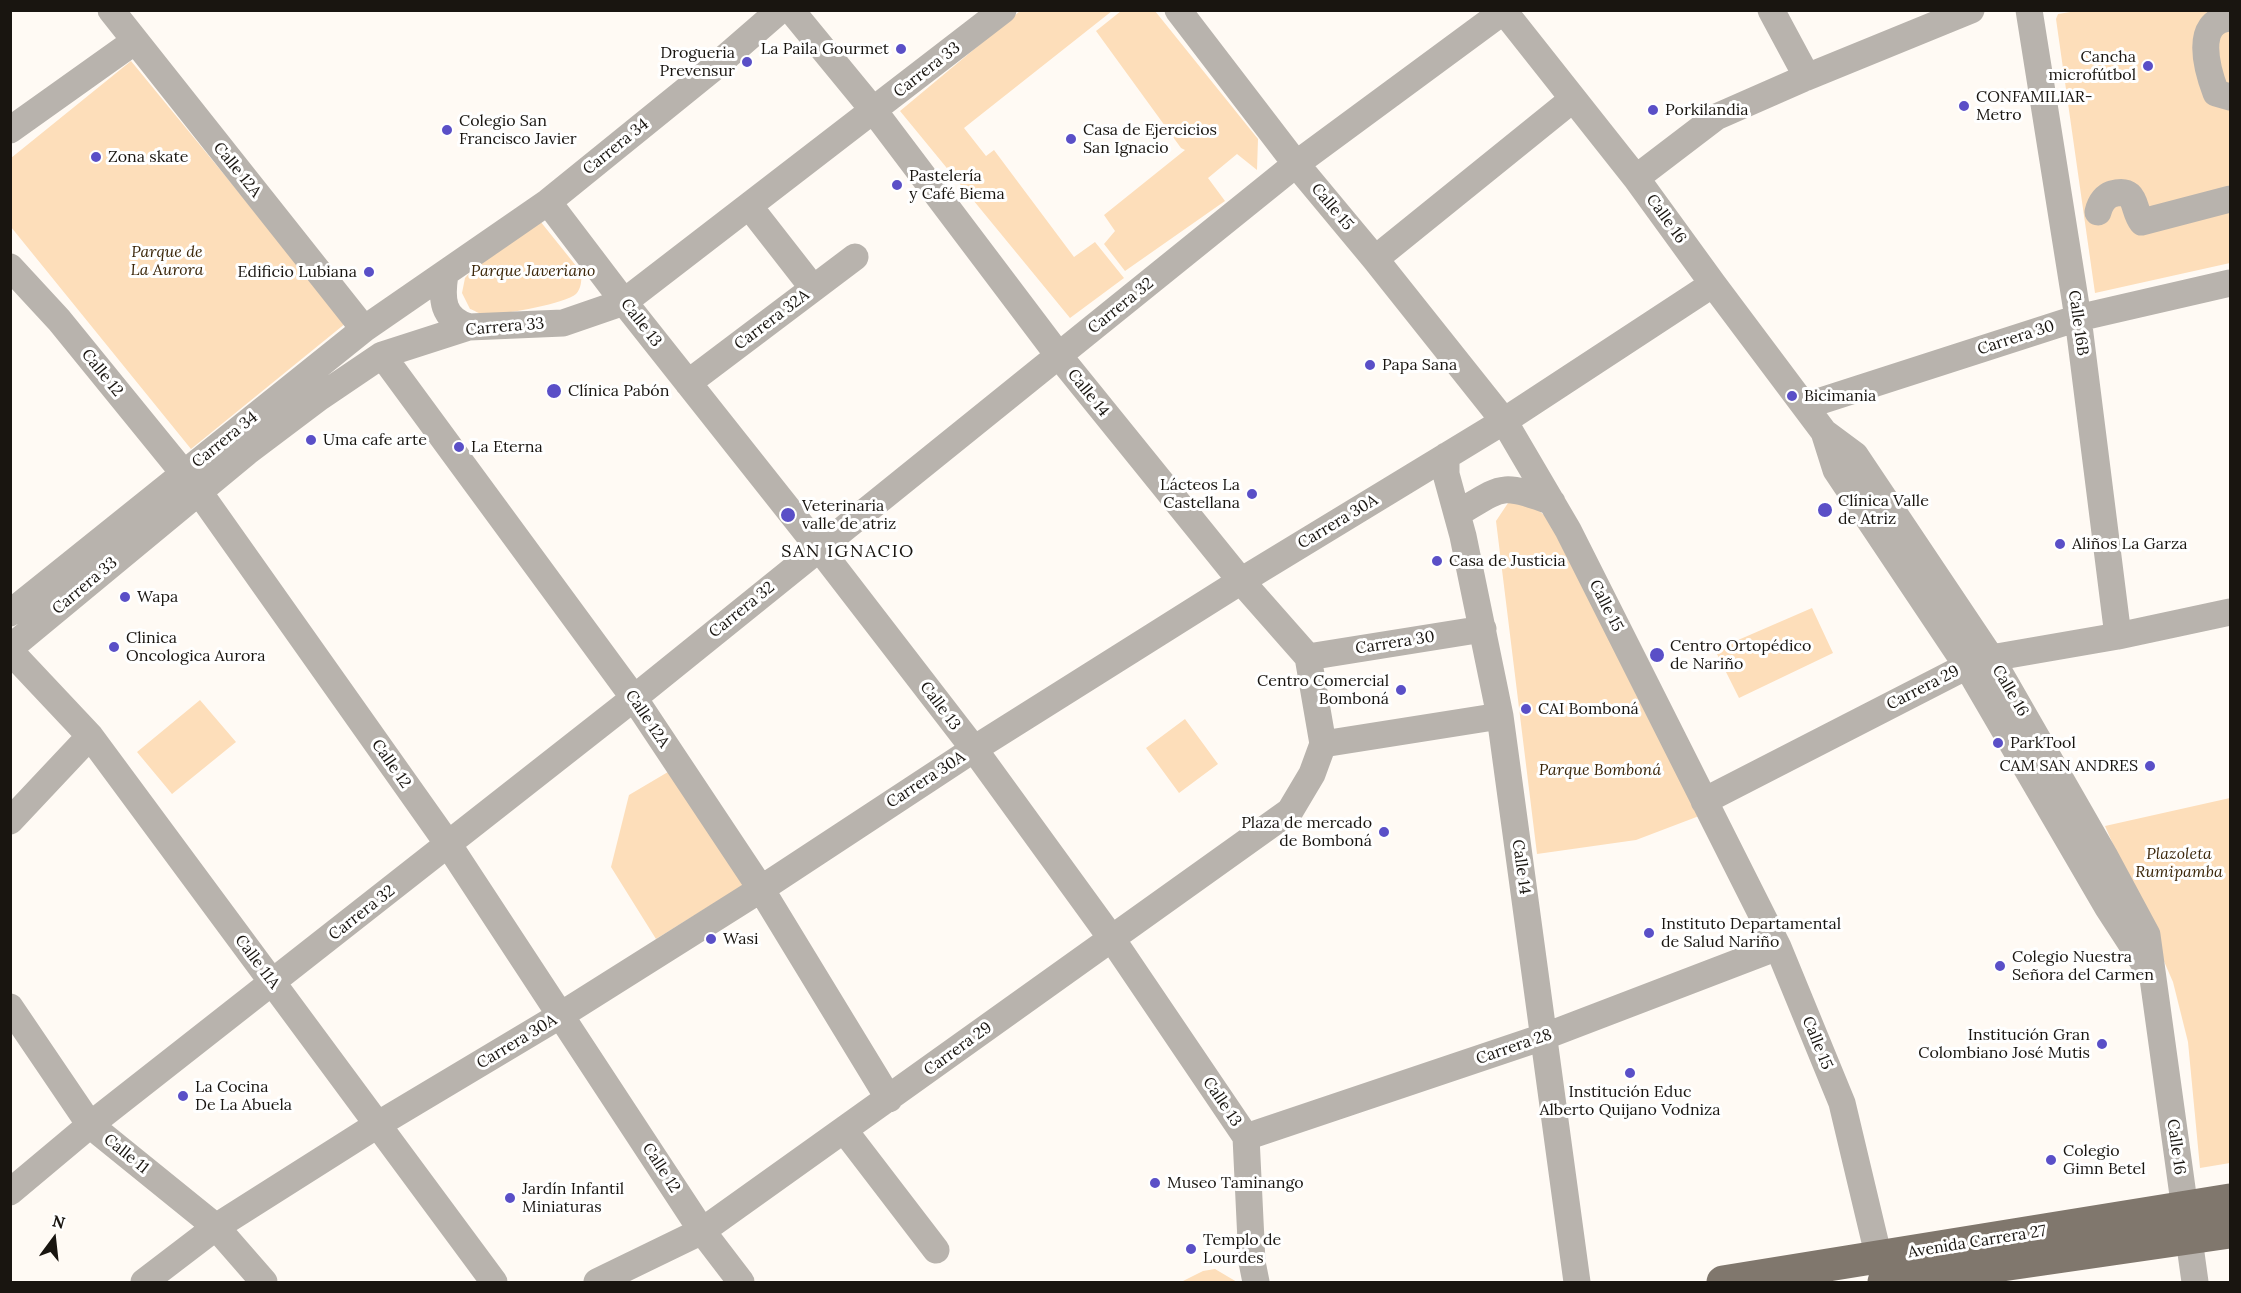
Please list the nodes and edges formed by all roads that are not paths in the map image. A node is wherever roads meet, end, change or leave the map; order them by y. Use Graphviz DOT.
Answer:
graph roads {
  1 [pos="111,10"];
  2 [pos="780,10"];
  3 [pos="791,10"];
  4 [pos="1003,10"];
  5 [pos="1178,10"];
  6 [pos="1771,10"];
  7 [pos="1971,10"];
  8 [pos="2029,10"];
  9 [pos="1504,11"];
  10 [pos="2230,18"];
  11 [pos="135,41"];
  12 [pos="1807,78"];
  13 [pos="2230,97"];
  14 [pos="1573,99"];
  15 [pos="874,111"];
  16 [pos="10,130"];
  17 [pos="1296,164"];
  18 [pos="1636,178"];
  19 [pos="2230,199"];
  20 [pos="548,202"];
  21 [pos="749,206"];
  22 [pos="2098,213"];
  23 [pos="855,257"];
  24 [pos="1375,259"];
  25 [pos="10,267"];
  26 [pos="445,274"];
  27 [pos="2230,283"];
  28 [pos="1713,284"];
  29 [pos="813,288"];
  30 [pos="624,302"];
  31 [pos="2078,318"];
  32 [pos="470,327"];
  33 [pos="364,329"];
  34 [pos="382,355"];
  35 [pos="1059,356"];
  36 [pos="688,383"];
  37 [pos="1805,406"];
  38 [pos="1503,421"];
  39 [pos="1446,456"];
  40 [pos="191,483"];
  41 [pos="1552,502"];
  42 [pos="1457,514"];
  43 [pos="819,548"];
  44 [pos="1241,581"];
  45 [pos="2230,612"];
  46 [pos="10,613"];
  47 [pos="1483,629"];
  48 [pos="2118,636"];
  49 [pos="10,649"];
  50 [pos="1308,657"];
  51 [pos="1979,662"];
  52 [pos="634,698"];
  53 [pos="1500,716"];
  54 [pos="90,736"];
  55 [pos="1323,744"];
  56 [pos="974,749"];
  57 [pos="1704,801"];
  58 [pos="10,820"];
  59 [pos="448,844"];
  60 [pos="760,890"];
  61 [pos="1112,939"];
  62 [pos="1778,947"];
  63 [pos="273,984"];
  64 [pos="10,1007"];
  65 [pos="561,1015"];
  66 [pos="1543,1037"];
  67 [pos="889,1099"];
  68 [pos="90,1125"];
  69 [pos="377,1125"];
  70 [pos="844,1130"];
  71 [pos="1246,1137"];
  72 [pos="10,1192"];
  73 [pos="2230,1200"];
  74 [pos="2186,1223"];
  75 [pos="216,1227"];
  76 [pos="702,1231"];
  77 [pos="2230,1232"];
  78 [pos="936,1250"];
  79 [pos="1883,1276"];
  80 [pos="144,1282"];
  81 [pos="264,1282"];
  82 [pos="494,1282"];
  83 [pos="597,1282"];
  84 [pos="741,1282"];
  85 [pos="1256,1282"];
  86 [pos="1577,1282"];
  87 [pos="1723,1282"];
  88 [pos="2195,1282"];
  1 -- 11 [label="street, Calle 12A"];
  2 -- 20 [label="street, Carrera 34"];
  3 -- 15 [label="street, Calle 14"];
  4 -- 15 [label="street, Carrera 33"];
  5 -- 17 [label="street, Calle 15"];
  6 -- 12 [label="street"];
  7 -- 12 [label="street"];
  8 -- 31 [label="street, Calle 16B"];
  9 -- 14 [label="street, Calle 16"];
  9 -- 17 [label="street, Carrera 32"];
  10 -- 13 [label="street"];
  11 -- 16 [label="street"];
  11 -- 33 [label="street, Calle 12A"];
  12 -- 18 [label="street"];
  14 -- 18 [label="street, Calle 16"];
  14 -- 24 [label="street"];
  15 -- 21 [label="street, Carrera 33"];
  15 -- 35 [label="street, Calle 14"];
  17 -- 24 [label="street, Calle 15"];
  17 -- 35 [label="street, Carrera 32"];
  18 -- 28 [label="street, Calle 16"];
  19 -- 22 [label="street"];
  20 -- 26 [label="street, Carrera 34"];
  20 -- 30 [label="street, Calle 13"];
  21 -- 29 [label="street"];
  21 -- 30 [label="street, Carrera 33"];
  23 -- 29 [label="street, Carrera 32A"];
  24 -- 38 [label="street, Calle 15"];
  25 -- 40 [label="street, Calle 12"];
  26 -- 32 [label="street"];
  26 -- 33 [label="street, Carrera 34"];
  27 -- 31 [label="street, Carrera 30"];
  28 -- 37 [label="street, Calle 16"];
  28 -- 38 [label="street, Carrera 30A"];
  29 -- 36 [label="street, Carrera 32A"];
  30 -- 32 [label="street, Carrera 33"];
  30 -- 36 [label="street, Calle 13"];
  31 -- 37 [label="street, Carrera 30"];
  31 -- 48 [label="street, Calle 16B"];
  32 -- 34 [label="street, Carrera 33"];
  33 -- 40 [label="street, Carrera 34"];
  34 -- 40 [label="street, Carrera 33"];
  34 -- 52 [label="street, Calle 12A"];
  35 -- 43 [label="street, Carrera 32"];
  35 -- 44 [label="street, Calle 14"];
  36 -- 43 [label="street, Calle 13"];
  37 -- 51 [label="street, Calle 16"];
  38 -- 39 [label="street, Carrera 30A"];
  38 -- 41 [label="street, Calle 15"];
  39 -- 42 [label="street, Calle 14"];
  39 -- 44 [label="street, Carrera 30A"];
  40 -- 46 [label="street, Carrera 34"];
  40 -- 49 [label="street, Carrera 33"];
  40 -- 59 [label="street, Calle 12"];
  41 -- 42 [label="street"];
  41 -- 57 [label="street, Calle 15"];
  42 -- 47 [label="street, Calle 14"];
  43 -- 52 [label="street, Carrera 32"];
  43 -- 56 [label="street, Calle 13"];
  44 -- 50 [label="street, Calle 14"];
  44 -- 56 [label="street, Carrera 30A"];
  45 -- 48 [label="street, Carrera 29"];
  47 -- 50 [label="street, Carrera 30"];
  47 -- 53 [label="street, Calle 14"];
  48 -- 51 [label="street, Carrera 29"];
  49 -- 54 [label="street, Calle 11A"];
  50 -- 55 [label="street"];
  51 -- 57 [label="street, Carrera 29"];
  51 -- 74 [label="street, Calle 16"];
  52 -- 59 [label="street, Carrera 32"];
  52 -- 60 [label="street, Calle 12A"];
  53 -- 55 [label="street"];
  53 -- 66 [label="street, Calle 14"];
  54 -- 58 [label="street"];
  54 -- 63 [label="street, Calle 11A"];
  55 -- 61 [label="street, Carrera 29"];
  56 -- 60 [label="street, Carrera 30A"];
  56 -- 61 [label="street, Calle 13"];
  57 -- 62 [label="street, Calle 15"];
  59 -- 63 [label="street, Carrera 32"];
  59 -- 65 [label="street, Calle 12"];
  60 -- 65 [label="street, Carrera 30A"];
  60 -- 67 [label="street, Calle 12A"];
  61 -- 67 [label="street, Carrera 29"];
  61 -- 71 [label="street, Calle 13"];
  62 -- 66 [label="street, Carrera 28"];
  62 -- 79 [label="street, Calle 15"];
  63 -- 68 [label="street, Carrera 32"];
  63 -- 69 [label="street, Calle 11A"];
  64 -- 68 [label="street, Calle 11"];
  65 -- 69 [label="street, Carrera 30A"];
  65 -- 76 [label="street, Calle 12"];
  66 -- 71 [label="street, Carrera 28"];
  66 -- 86 [label="street, Calle 14"];
  67 -- 70 [label="street, Carrera 29"];
  68 -- 72 [label="street, Carrera 32"];
  68 -- 75 [label="street, Calle 11"];
  69 -- 75 [label="street, Carrera 30A"];
  69 -- 82 [label="street, Calle 11A"];
  70 -- 76 [label="street, Carrera 29"];
  70 -- 78 [label="street"];
  71 -- 85 [label="street, Calle 13"];
  73 -- 74 [label="main road, Avenida Carrera 27"];
  74 -- 77 [label="main road, Avenida Carrera 27"];
  74 -- 79 [label="main road, Avenida Carrera 27"];
  74 -- 88 [label="street, Calle 16"];
  75 -- 80 [label="street, Carrera 30A"];
  75 -- 81 [label="street, Calle 11"];
  76 -- 83 [label="street, Carrera 29"];
  76 -- 84 [label="street, Calle 12"];
  79 -- 87 [label="main road, Avenida Carrera 27"];
}
